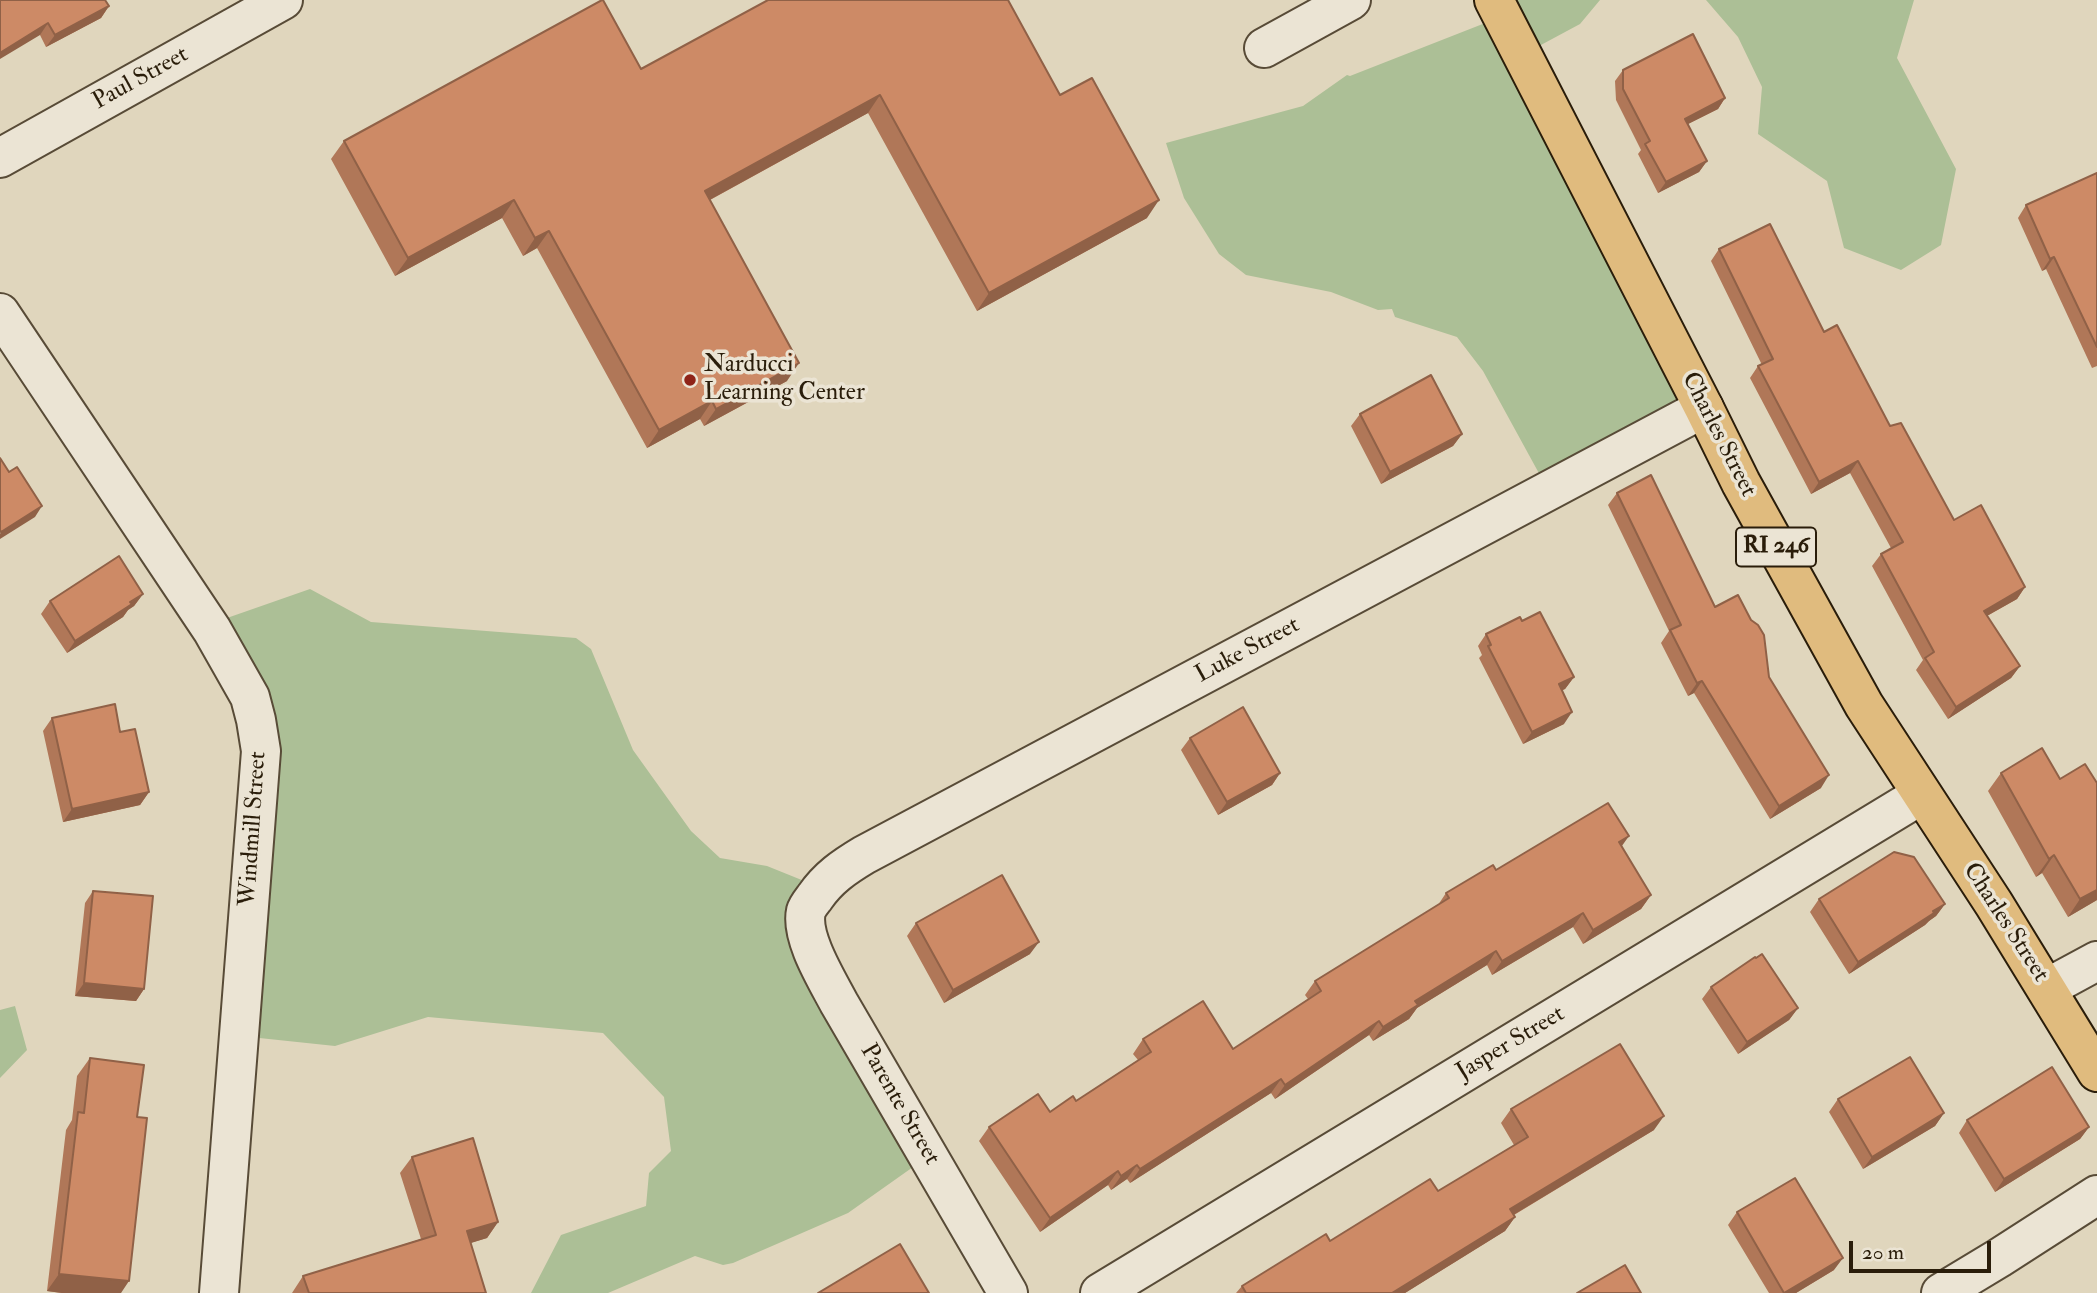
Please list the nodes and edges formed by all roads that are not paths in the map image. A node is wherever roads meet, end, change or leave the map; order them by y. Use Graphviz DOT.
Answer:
graph roads {
  1 [pos="283,0"];
  2 [pos="1351,0"];
  3 [pos="1494,0"];
  4 [pos="1264,48"];
  5 [pos="0,158"];
  6 [pos="0,313"];
  7 [pos="1704,408"];
  8 [pos="1921,795"];
  9 [pos="806,910"];
  10 [pos="2097,961"];
  11 [pos="2047,988"];
  12 [pos="2097,1072"];
  13 [pos="2097,1195"];
  14 [pos="219,1293"];
  15 [pos="1008,1293"];
  16 [pos="1100,1293"];
  17 [pos="1941,1293"];
  1 -- 5 [label="street, Paul Street"];
  2 -- 4 [label="street"];
  3 -- 7 [label="main road, Charles Street / RI 246"];
  6 -- 14 [label="street, Windmill Street"];
  7 -- 8 [label="main road, Charles Street / RI 246"];
  7 -- 9 [label="street, Luke Street"];
  8 -- 11 [label="main road, Charles Street / RI 246"];
  8 -- 16 [label="street, Jasper Street"];
  9 -- 15 [label="street, Parente Street"];
  10 -- 11 [label="street"];
  11 -- 12 [label="main road, Charles Street / RI 246"];
  13 -- 17 [label="street"];
}
